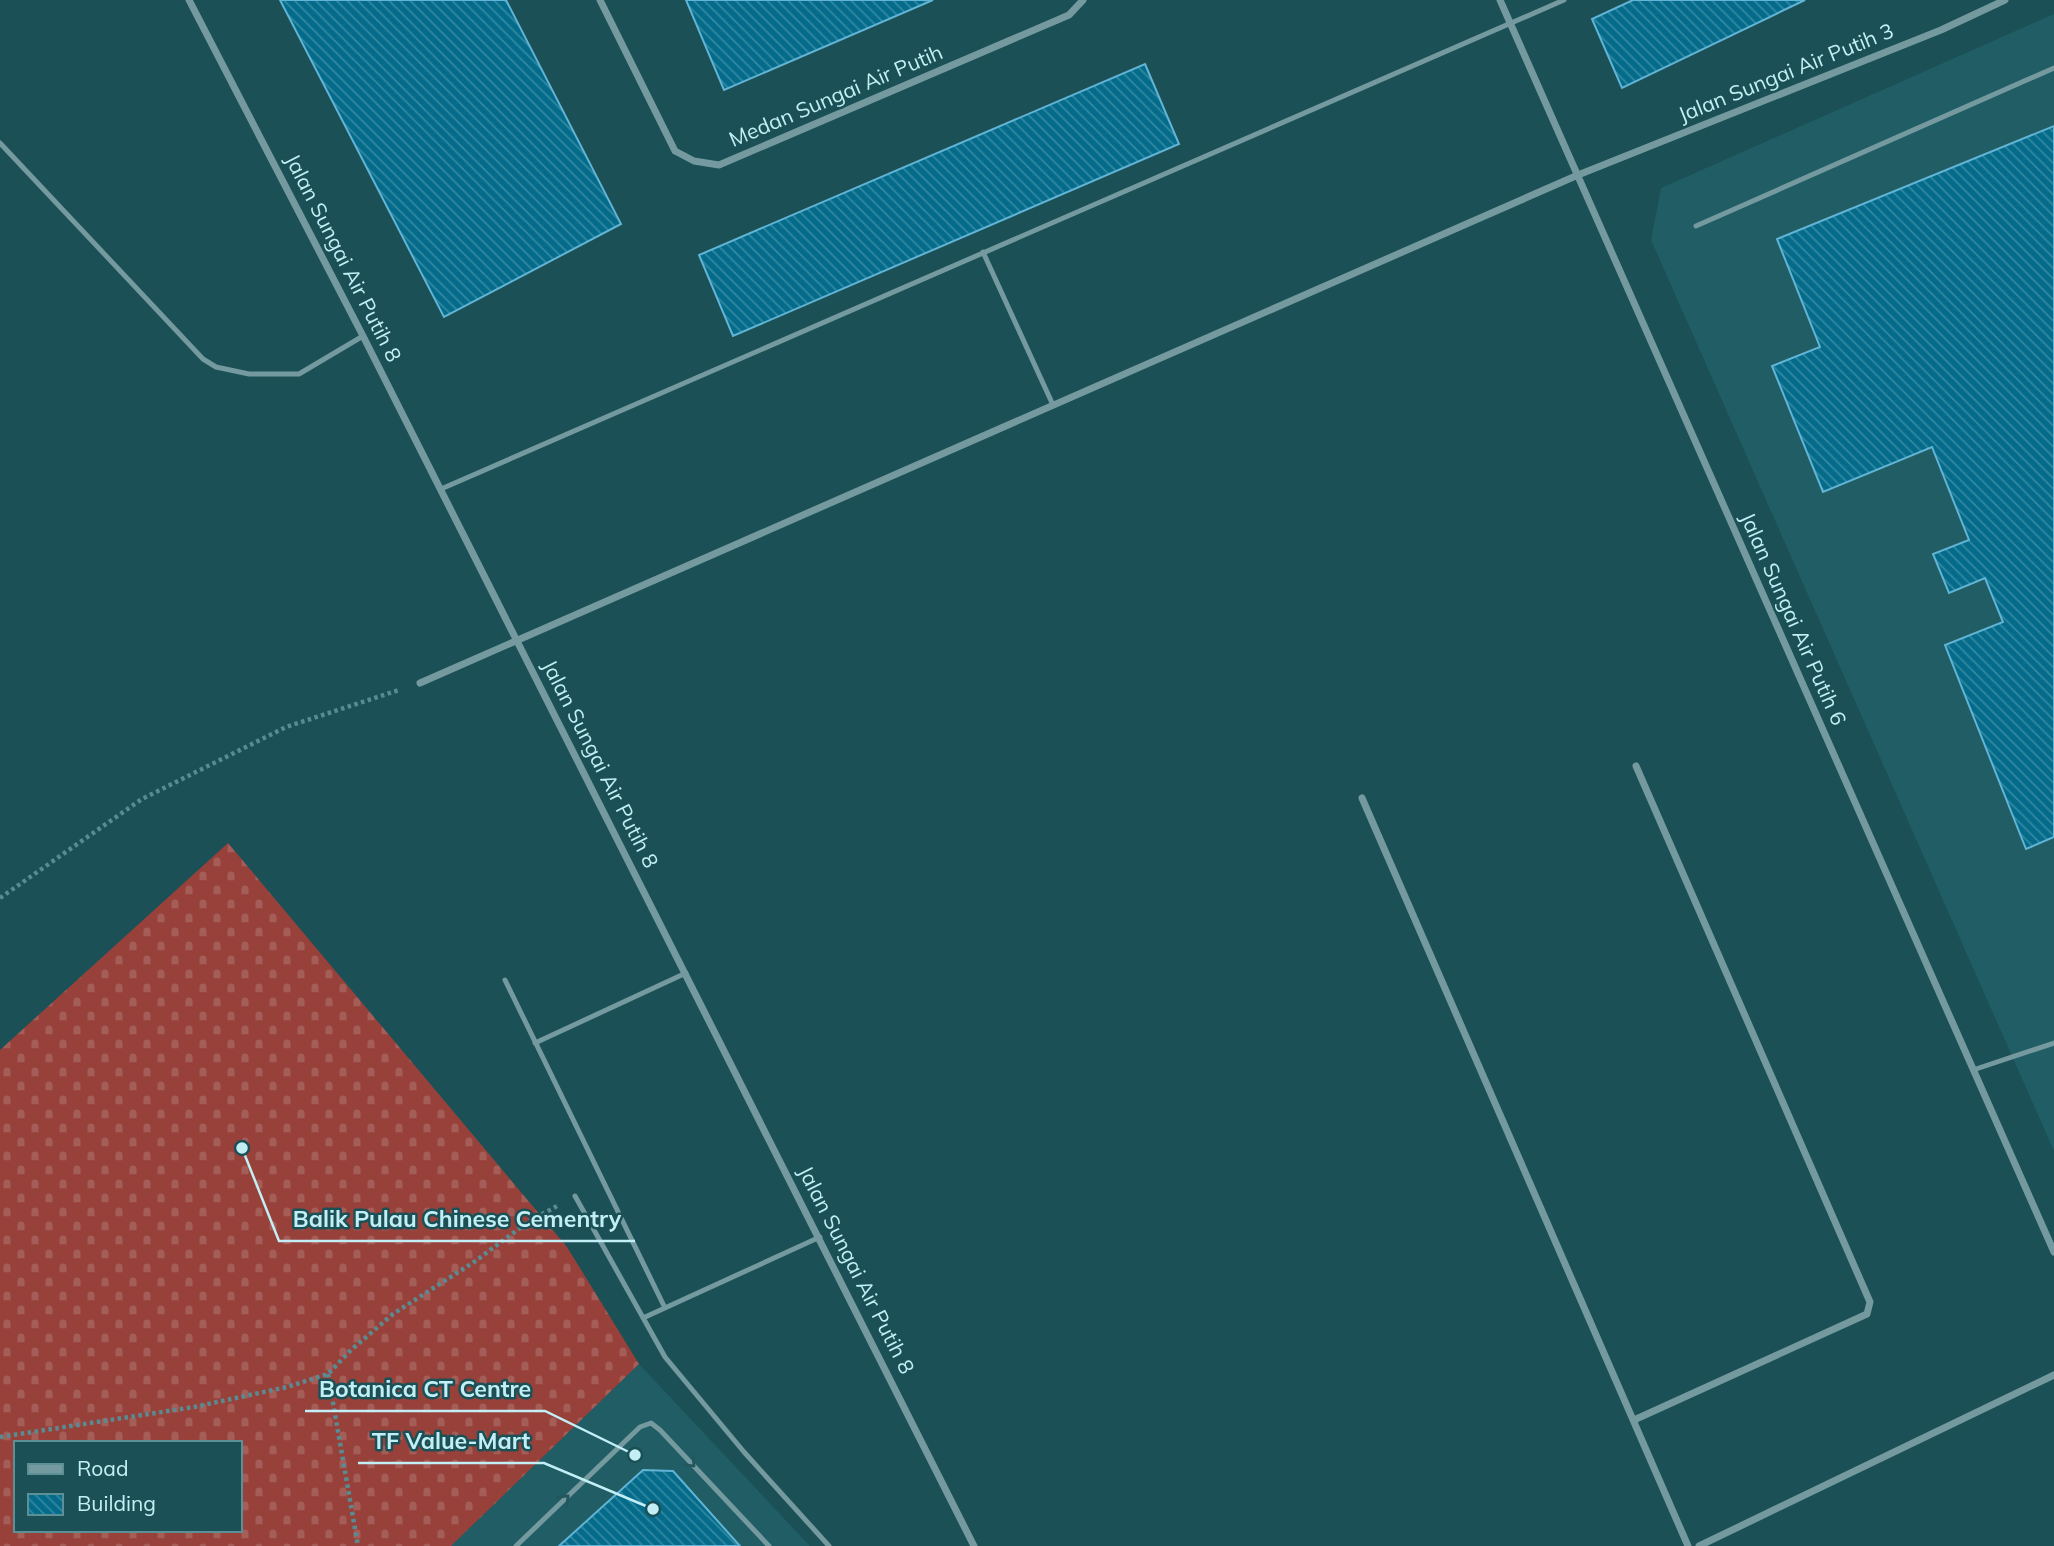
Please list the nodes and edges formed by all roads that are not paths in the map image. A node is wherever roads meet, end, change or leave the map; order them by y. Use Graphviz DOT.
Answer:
graph roads {
  1 [pos="189,0"];
  2 [pos="600,0"];
  3 [pos="1083,0"];
  4 [pos="1500,0"];
  5 [pos="1564,0"];
  6 [pos="2005,0"];
  7 [pos="1510,22"];
  8 [pos="2054,68"];
  9 [pos="0,143"];
  10 [pos="1578,175"];
  11 [pos="1696,226"];
  12 [pos="983,252"];
  13 [pos="363,336"];
  14 [pos="1053,405"];
  15 [pos="441,489"];
  16 [pos="518,640"];
  17 [pos="420,683"];
  18 [pos="1636,766"];
  19 [pos="1362,797"];
  20 [pos="686,972"];
  21 [pos="505,980"];
  22 [pos="535,1043"];
  23 [pos="2054,1043"];
  24 [pos="1973,1070"];
  25 [pos="575,1196"];
  26 [pos="820,1237"];
  27 [pos="2054,1252"];
  28 [pos="665,1308"];
  29 [pos="643,1318"];
  30 [pos="2054,1374"];
  31 [pos="1634,1420"];
  32 [pos="516,1546"];
  33 [pos="769,1546"];
  34 [pos="829,1546"];
  35 [pos="974,1546"];
  36 [pos="1688,1546"];
  37 [pos="1699,1546"];
  1 -- 13 [label="street, Jalan Sungai Air Putih 8"];
  2 -- 3 [label="street, Medan Sungai Air Putih"];
  4 -- 7 [label="street, Jalan Sungai Air Putih 6"];
  5 -- 7 [label="lane"];
  6 -- 10 [label="street, Jalan Sungai Air Putih 3"];
  7 -- 10 [label="street, Jalan Sungai Air Putih 6"];
  7 -- 12 [label="lane"];
  8 -- 11 [label="lane"];
  9 -- 13 [label="lane"];
  10 -- 14 [label="street, Jalan Sungai Air Putih 3"];
  10 -- 24 [label="street, Jalan Sungai Air Putih 6"];
  12 -- 14 [label="lane"];
  12 -- 15 [label="lane"];
  13 -- 15 [label="street, Jalan Sungai Air Putih 8"];
  14 -- 16 [label="street, Jalan Sungai Air Putih 3"];
  15 -- 16 [label="street, Jalan Sungai Air Putih 8"];
  16 -- 17 [label="street, Jalan Sungai Air Putih 3"];
  16 -- 20 [label="street, Jalan Sungai Air Putih 8"];
  18 -- 31 [label="street"];
  19 -- 31 [label="street"];
  20 -- 22 [label="lane"];
  20 -- 26 [label="street, Jalan Sungai Air Putih 8"];
  21 -- 22 [label="lane"];
  22 -- 28 [label="lane"];
  23 -- 24 [label="lane"];
  24 -- 27 [label="street, Jalan Sungai Air Putih 6"];
  25 -- 29 [label="lane"];
  26 -- 28 [label="lane"];
  26 -- 35 [label="street, Jalan Sungai Air Putih 8"];
  28 -- 29 [label="lane"];
  29 -- 34 [label="lane"];
  30 -- 37 [label="street"];
  31 -- 36 [label="street"];
  32 -- 33 [label="lane, one-way"];
}
